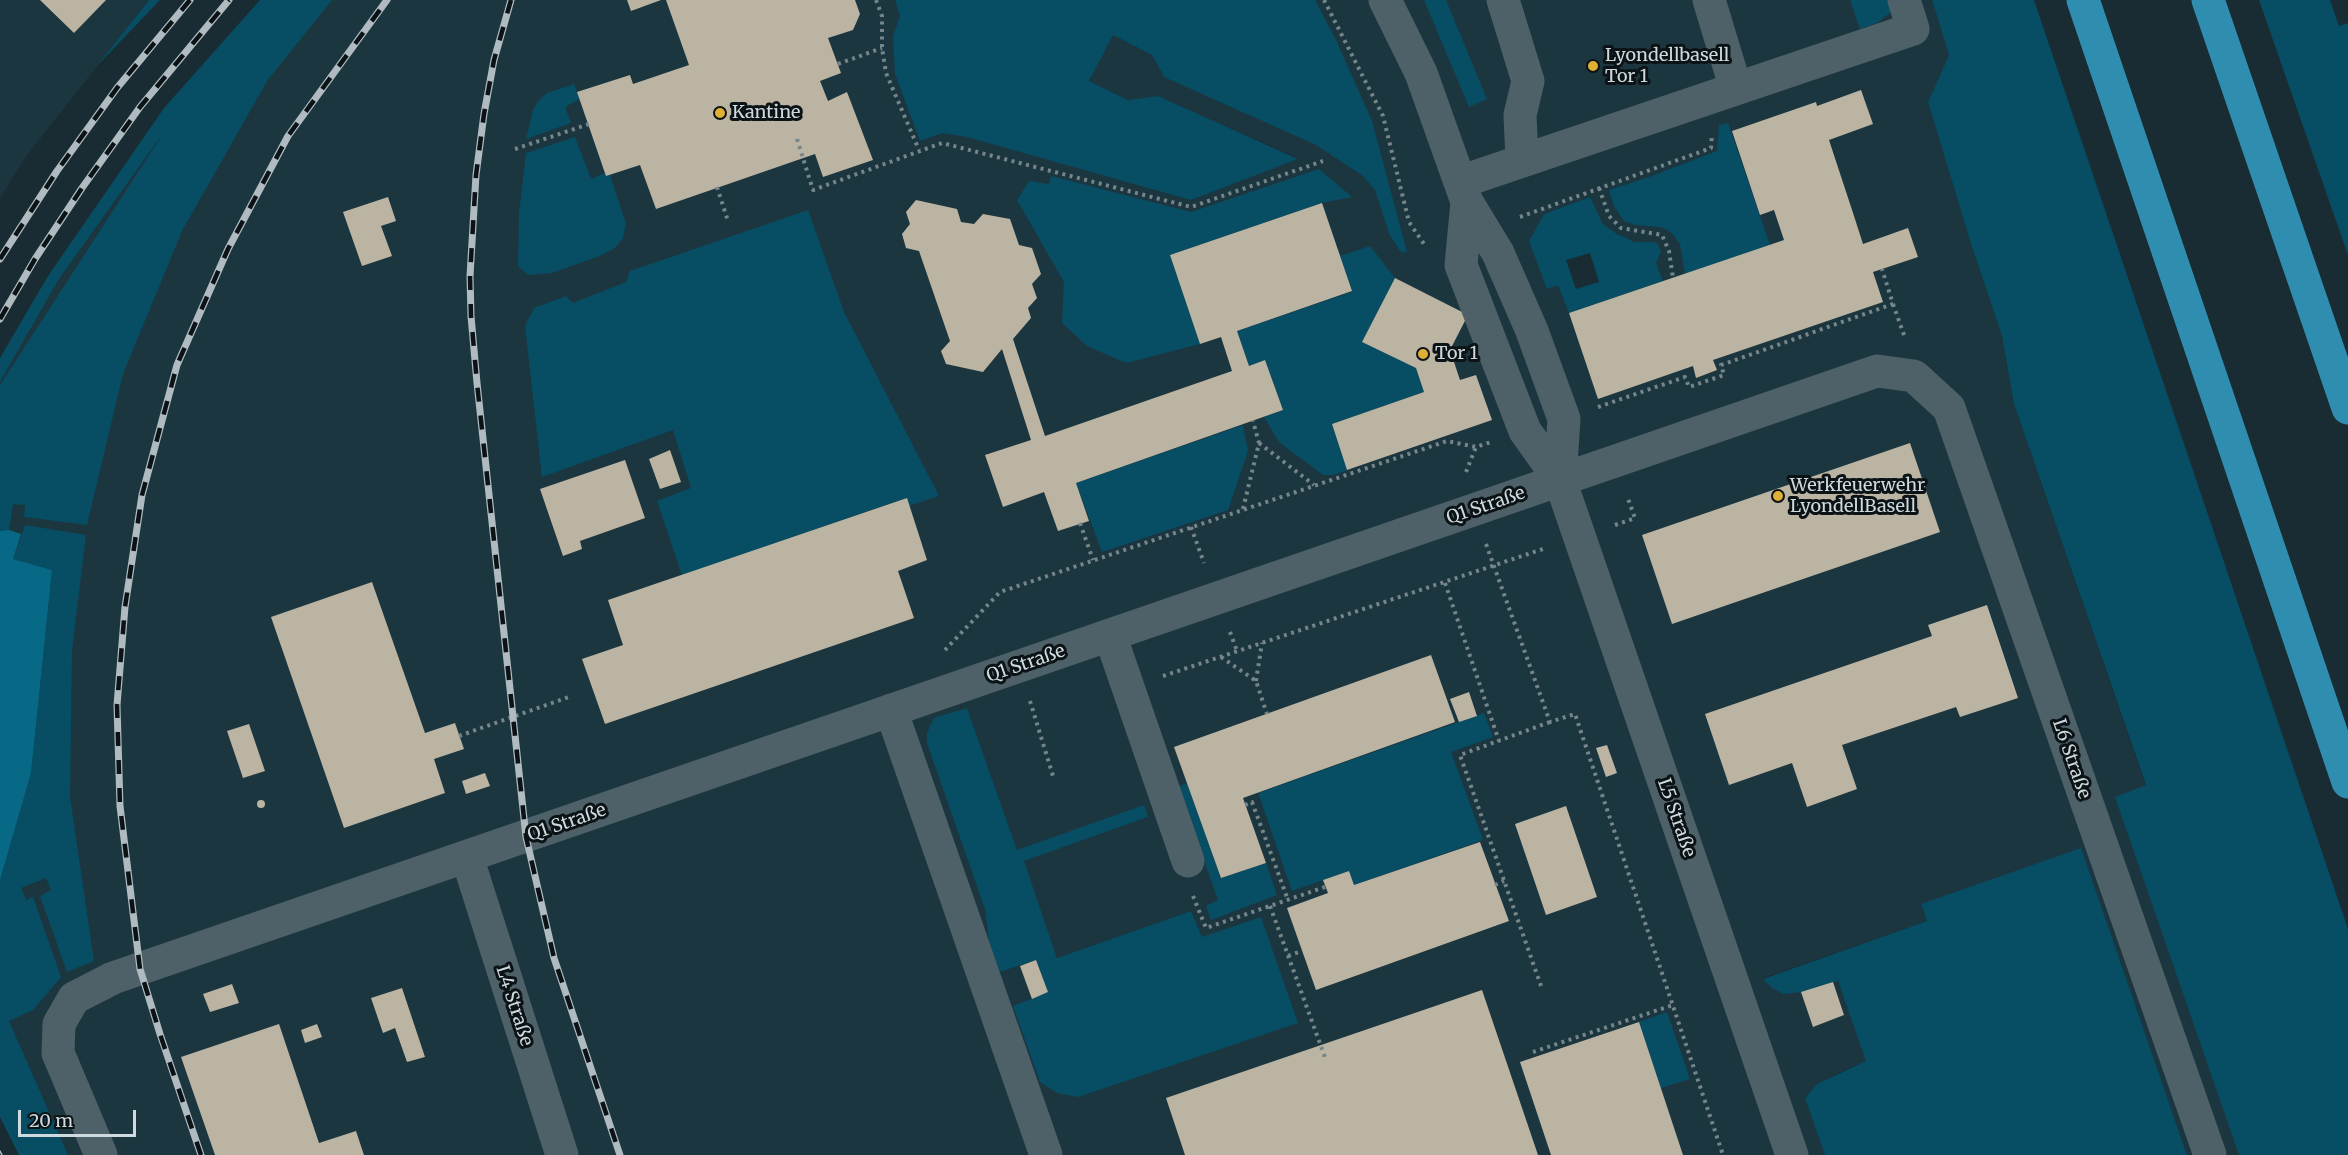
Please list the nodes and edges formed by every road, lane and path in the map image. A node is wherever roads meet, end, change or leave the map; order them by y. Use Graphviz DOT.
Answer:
graph roads {
  1 [pos="876,0"];
  2 [pos="1324,0"];
  3 [pos="1384,0"];
  4 [pos="1503,0"];
  5 [pos="1709,0"];
  6 [pos="1904,0"];
  7 [pos="2083,0"];
  8 [pos="2208,0"];
  9 [pos="882,48"];
  10 [pos="838,64"];
  11 [pos="1736,89"];
  12 [pos="589,124"];
  13 [pos="1713,129"];
  14 [pos="797,139"];
  15 [pos="515,149"];
  16 [pos="919,150"];
  17 [pos="1522,159"];
  18 [pos="1323,161"];
  19 [pos="717,187"];
  20 [pos="1599,188"];
  21 [pos="1463,192"];
  22 [pos="1514,219"];
  23 [pos="728,221"];
  24 [pos="1429,252"];
  25 [pos="1882,269"];
  26 [pos="1673,278"];
  27 [pos="1914,376"];
  28 [pos="1598,408"];
  29 [pos="2348,408"];
  30 [pos="1253,421"];
  31 [pos="1259,443"];
  32 [pos="1476,447"];
  33 [pos="1560,480"];
  34 [pos="1315,485"];
  35 [pos="1243,510"];
  36 [pos="1474,510"];
  37 [pos="1080,524"];
  38 [pos="1094,560"];
  39 [pos="1494,566"];
  40 [pos="1445,583"];
  41 [pos="1110,635"];
  42 [pos="1262,643"];
  43 [pos="1220,657"];
  44 [pos="1019,666"];
  45 [pos="1256,681"];
  46 [pos="1128,688"];
  47 [pos="569,697"];
  48 [pos="891,710"];
  49 [pos="1267,714"];
  50 [pos="1550,723"];
  51 [pos="459,736"];
  52 [pos="1499,741"];
  53 [pos="1053,776"];
  54 [pos="2348,782"];
  55 [pos="1245,805"];
  56 [pos="466,857"];
  57 [pos="1190,876"];
  58 [pos="1504,881"];
  59 [pos="1496,885"];
  60 [pos="1325,887"];
  61 [pos="1288,900"];
  62 [pos="1270,906"];
  63 [pos="1302,951"];
  64 [pos="1288,956"];
  65 [pos="1541,986"];
  66 [pos="1673,1005"];
  67 [pos="1533,1052"];
  68 [pos="1326,1060"];
  69 [pos="100,1155"];
  70 [pos="562,1155"];
  71 [pos="1046,1155"];
  72 [pos="1723,1155"];
  73 [pos="1792,1155"];
  74 [pos="2210,1155"];
  1 -- 9 [label="path"];
  2 -- 24 [label="path"];
  3 -- 21 [label="street"];
  4 -- 17 [label="street"];
  5 -- 11 [label="street"];
  6 -- 11 [label="street"];
  7 -- 54 [label="highway"];
  8 -- 29 [label="highway"];
  9 -- 10 [label="path"];
  9 -- 16 [label="path"];
  11 -- 17 [label="street"];
  12 -- 15 [label="path"];
  13 -- 20 [label="path"];
  14 -- 16 [label="path"];
  16 -- 18 [label="path"];
  17 -- 21 [label="street"];
  19 -- 23 [label="path"];
  20 -- 22 [label="path"];
  20 -- 26 [label="path"];
  21 -- 33 [label="street"];
  21 -- 33 [label="street"];
  25 -- 28 [label="path"];
  27 -- 33 [label="street, Q1 Straße"];
  27 -- 74 [label="street, L6 Straße"];
  30 -- 31 [label="path"];
  31 -- 34 [label="path"];
  31 -- 35 [label="path"];
  32 -- 36 [label="path"];
  33 -- 36 [label="street, Q1 Straße"];
  33 -- 73 [label="street, L5 Straße"];
  36 -- 39 [label="path"];
  36 -- 41 [label="street, Q1 Straße"];
  37 -- 38 [label="path"];
  39 -- 40 [label="path"];
  39 -- 50 [label="path"];
  40 -- 42 [label="path"];
  40 -- 52 [label="path"];
  41 -- 44 [label="street, Q1 Straße"];
  41 -- 46 [label="street"];
  42 -- 43 [label="path"];
  42 -- 45 [label="path"];
  43 -- 45 [label="path"];
  43 -- 46 [label="path"];
  44 -- 48 [label="street, Q1 Straße"];
  44 -- 53 [label="path"];
  45 -- 49 [label="path"];
  46 -- 57 [label="street"];
  47 -- 51 [label="path"];
  48 -- 56 [label="street, Q1 Straße"];
  48 -- 71 [label="street"];
  50 -- 52 [label="path"];
  50 -- 66 [label="path"];
  52 -- 58 [label="path"];
  55 -- 61 [label="path"];
  56 -- 69 [label="street, Q1 Straße"];
  56 -- 70 [label="street, L4 Straße"];
  57 -- 62 [label="path"];
  58 -- 59 [label="path"];
  58 -- 65 [label="path"];
  60 -- 61 [label="path"];
  61 -- 62 [label="path"];
  62 -- 64 [label="path"];
  63 -- 64 [label="path"];
  64 -- 68 [label="path"];
  66 -- 67 [label="path"];
  66 -- 72 [label="path"];
}
